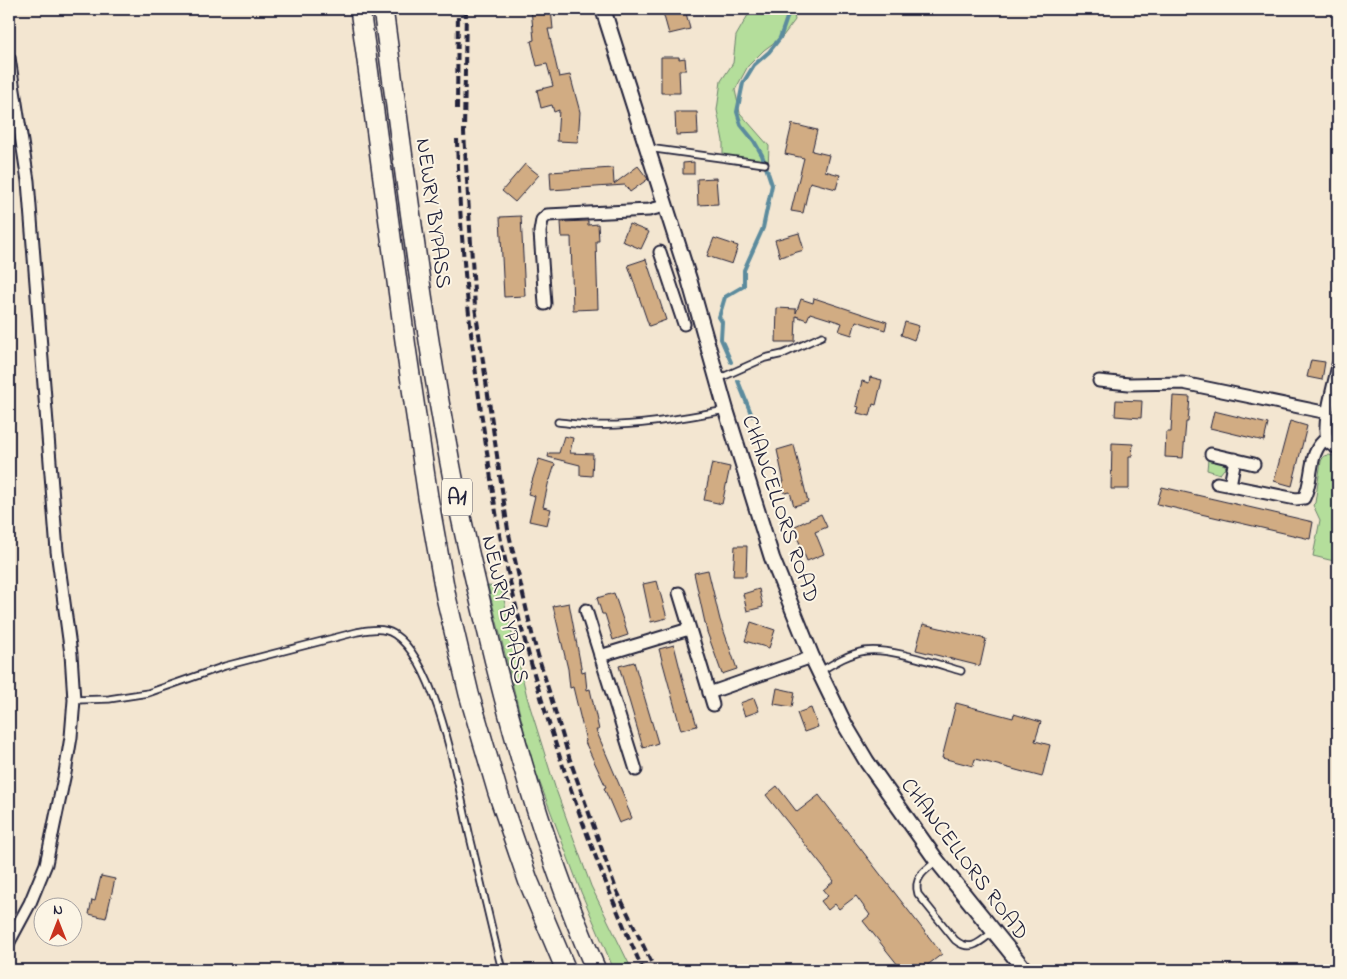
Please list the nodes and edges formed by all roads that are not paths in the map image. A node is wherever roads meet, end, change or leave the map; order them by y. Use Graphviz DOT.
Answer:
graph roads {
  1 [pos="360,9"];
  2 [pos="383,9"];
  3 [pos="603,9"];
  4 [pos="9,58"];
  5 [pos="12,96"];
  6 [pos="647,148"];
  7 [pos="765,164"];
  8 [pos="665,206"];
  9 [pos="660,252"];
  10 [pos="689,279"];
  11 [pos="671,285"];
  12 [pos="545,304"];
  13 [pos="684,324"];
  14 [pos="822,336"];
  15 [pos="1338,365"];
  16 [pos="718,379"];
  17 [pos="1099,381"];
  18 [pos="726,410"];
  19 [pos="1328,413"];
  20 [pos="558,422"];
  21 [pos="1327,438"];
  22 [pos="1338,448"];
  23 [pos="1211,454"];
  24 [pos="1235,460"];
  25 [pos="1254,464"];
  26 [pos="1217,483"];
  27 [pos="1230,486"];
  28 [pos="679,593"];
  29 [pos="586,610"];
  30 [pos="688,629"];
  31 [pos="600,656"];
  32 [pos="812,657"];
  33 [pos="961,671"];
  34 [pos="819,672"];
  35 [pos="710,693"];
  36 [pos="74,700"];
  37 [pos="713,705"];
  38 [pos="636,770"];
  39 [pos="937,861"];
  40 [pos="994,931"];
  41 [pos="9,942"];
  42 [pos="502,970"];
  43 [pos="566,970"];
  44 [pos="596,970"];
  45 [pos="1026,970"];
  1 -- 43 [label="highway, NEWRY BYPASS / A1"];
  2 -- 44 [label="highway, NEWRY BYPASS / A1"];
  3 -- 6 [label="street, CHANCELLORS ROAD"];
  4 -- 5 [label="street"];
  5 -- 36 [label="street"];
  6 -- 7 [label="lane"];
  6 -- 8 [label="street, CHANCELLORS ROAD"];
  8 -- 10 [label="street, CHANCELLORS ROAD"];
  8 -- 12 [label="street"];
  9 -- 11 [label="street"];
  10 -- 11 [label="street"];
  10 -- 16 [label="street, CHANCELLORS ROAD"];
  11 -- 13 [label="street"];
  14 -- 16 [label="lane"];
  15 -- 19 [label="street"];
  16 -- 18 [label="street, CHANCELLORS ROAD"];
  17 -- 19 [label="street"];
  18 -- 20 [label="lane"];
  18 -- 32 [label="street, CHANCELLORS ROAD"];
  19 -- 21 [label="street"];
  21 -- 22 [label="street"];
  21 -- 27 [label="street"];
  23 -- 24 [label="street"];
  24 -- 25 [label="street"];
  24 -- 27 [label="street"];
  26 -- 27 [label="street"];
  28 -- 30 [label="street"];
  29 -- 31 [label="street"];
  30 -- 31 [label="street"];
  30 -- 35 [label="street"];
  31 -- 38 [label="street"];
  32 -- 34 [label="street, CHANCELLORS ROAD"];
  32 -- 35 [label="street"];
  33 -- 34 [label="lane"];
  34 -- 39 [label="street, CHANCELLORS ROAD"];
  35 -- 37 [label="street"];
  36 -- 41 [label="street"];
  36 -- 42 [label="lane"];
  39 -- 40 [label="street, CHANCELLORS ROAD"];
  39 -- 40 [label="lane"];
  40 -- 45 [label="street, CHANCELLORS ROAD"];
}
